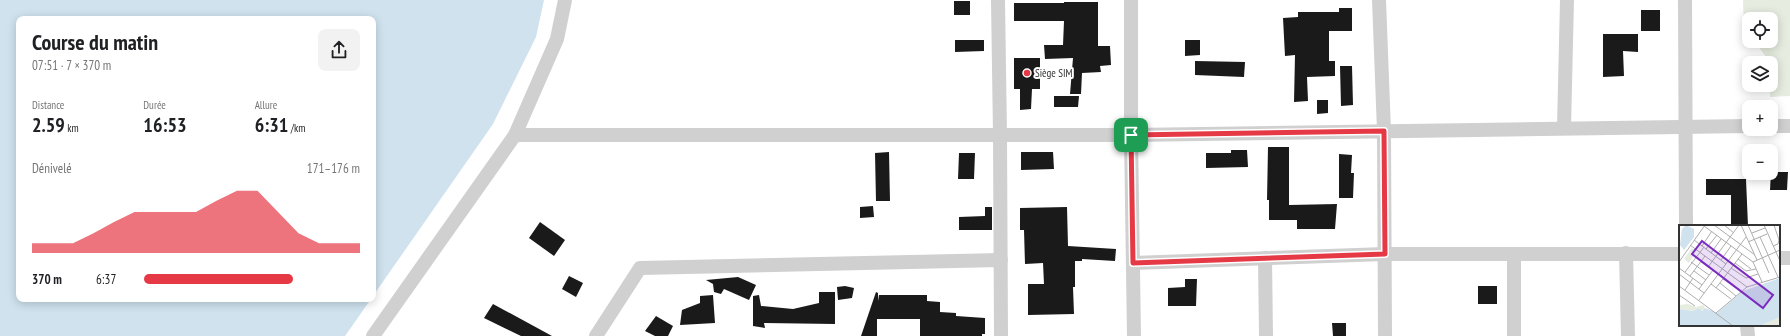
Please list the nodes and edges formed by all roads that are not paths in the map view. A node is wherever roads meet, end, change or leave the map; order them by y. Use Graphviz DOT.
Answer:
graph roads {
  1 [pos="565,0"];
  2 [pos="998,0"];
  3 [pos="1131,0"];
  4 [pos="1379,0"];
  5 [pos="1567,0"];
  6 [pos="1685,0"];
  7 [pos="1685,126"];
  8 [pos="1742,126"];
  9 [pos="1778,126"];
  10 [pos="1790,126"];
  11 [pos="1564,128"];
  12 [pos="1384,131"];
  13 [pos="516,135"];
  14 [pos="1000,135"];
  15 [pos="1131,135"];
  16 [pos="1686,225"];
  17 [pos="1626,253"];
  18 [pos="1385,254"];
  19 [pos="1514,254"];
  20 [pos="1679,254"];
  21 [pos="1265,258"];
  22 [pos="1001,260"];
  23 [pos="1133,263"];
  24 [pos="1747,326"];
  25 [pos="373,336"];
  26 [pos="596,336"];
  27 [pos="1001,336"];
  28 [pos="1134,336"];
  29 [pos="1266,336"];
  30 [pos="1385,336"];
  31 [pos="1514,336"];
  32 [pos="1628,336"];
  33 [pos="1748,336"];
  1 -- 13 [label="street"];
  2 -- 14 [label="street"];
  3 -- 15 [label="street"];
  4 -- 12 [label="street"];
  5 -- 11 [label="street"];
  6 -- 7 [label="street"];
  7 -- 8 [label="street"];
  7 -- 11 [label="street"];
  7 -- 16 [label="street"];
  9 -- 10 [label="street"];
  11 -- 12 [label="street"];
  12 -- 15 [label="street"];
  12 -- 18 [label="street"];
  13 -- 14 [label="street"];
  13 -- 25 [label="street"];
  14 -- 15 [label="street"];
  14 -- 22 [label="street"];
  15 -- 23 [label="street"];
  17 -- 19 [label="street"];
  17 -- 20 [label="street"];
  17 -- 32 [label="street"];
  18 -- 19 [label="street"];
  18 -- 21 [label="street"];
  18 -- 30 [label="street"];
  19 -- 31 [label="street"];
  21 -- 23 [label="street"];
  21 -- 29 [label="street"];
  22 -- 26 [label="street"];
  22 -- 27 [label="street"];
  23 -- 28 [label="street"];
  24 -- 33 [label="street"];
}
